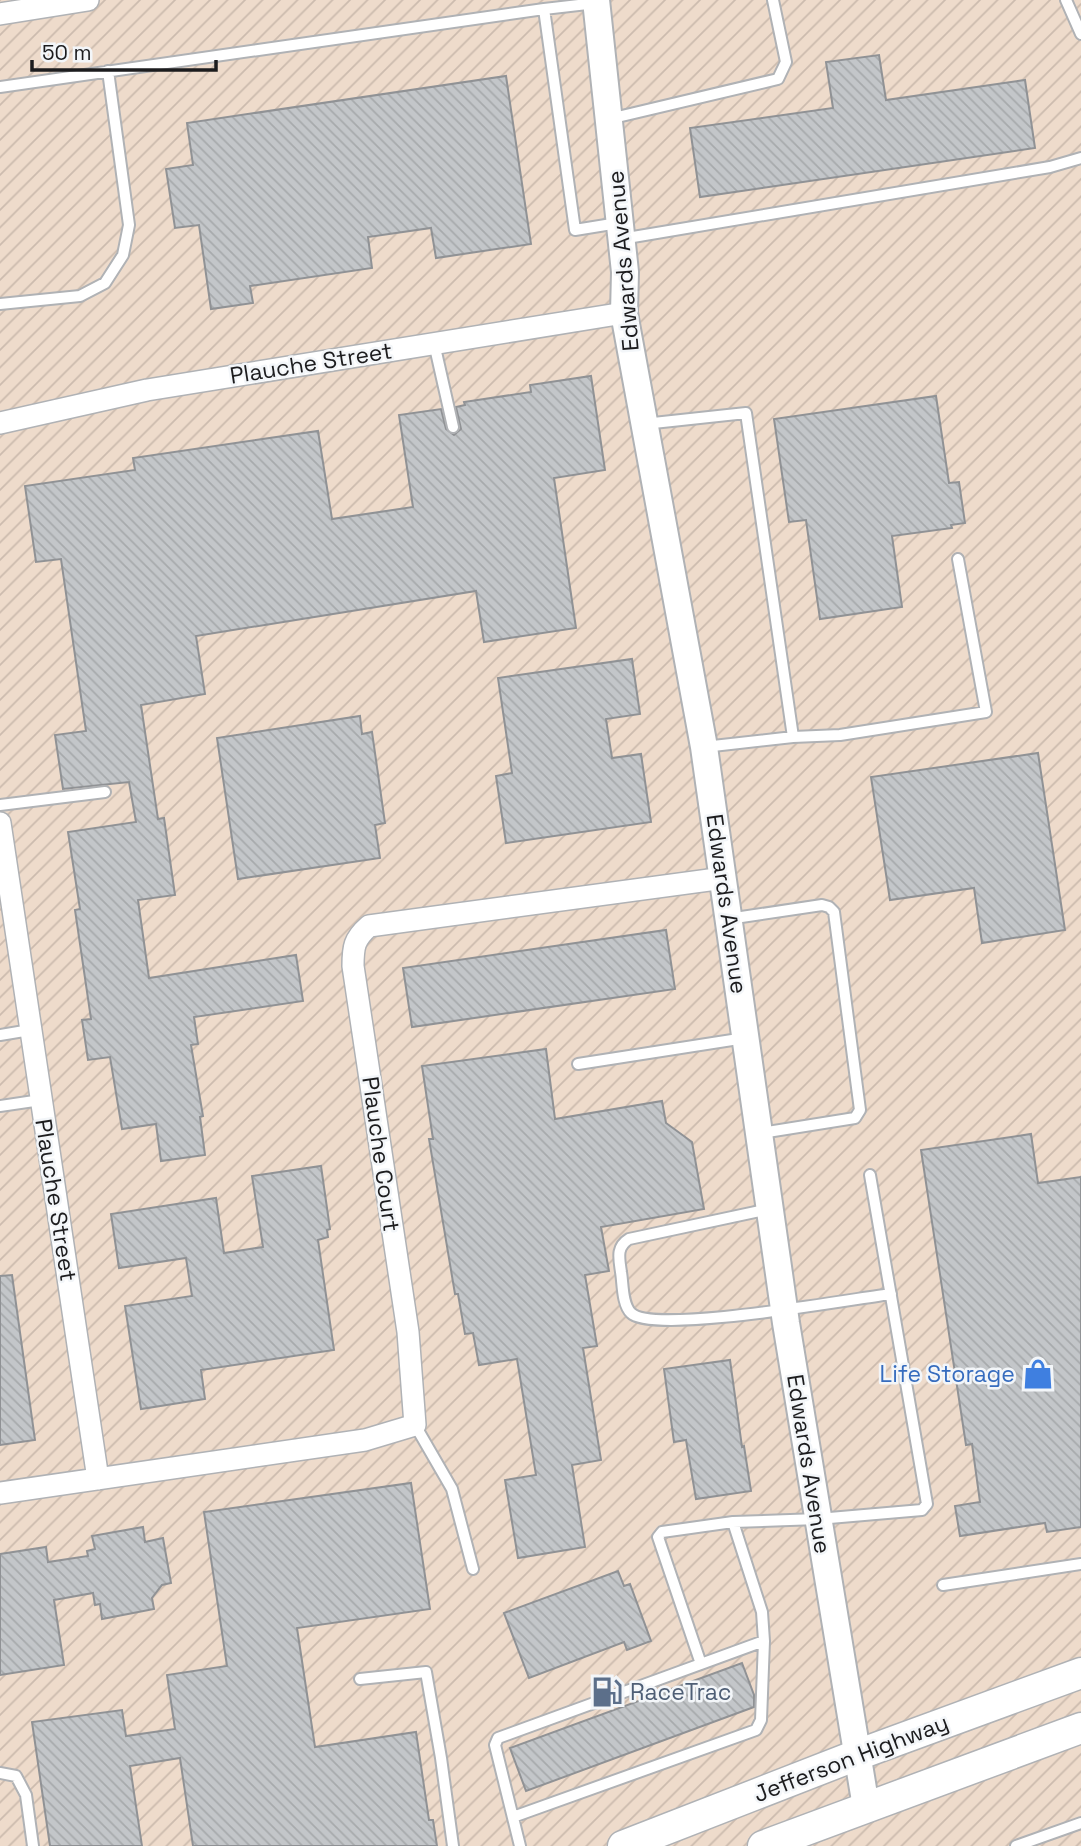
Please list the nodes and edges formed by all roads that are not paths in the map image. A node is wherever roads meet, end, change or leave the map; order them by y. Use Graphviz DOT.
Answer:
graph roads {
  1 [pos="88,0"];
  2 [pos="773,0"];
  3 [pos="1066,0"];
  4 [pos="596,2"];
  5 [pos="544,9"];
  6 [pos="0,14"];
  7 [pos="1081,34"];
  8 [pos="108,71"];
  9 [pos="0,87"];
  10 [pos="609,119"];
  11 [pos="1081,158"];
  12 [pos="621,231"];
  13 [pos="0,304"];
  14 [pos="624,313"];
  15 [pos="434,344"];
  16 [pos="0,423"];
  17 [pos="644,424"];
  18 [pos="453,427"];
  19 [pos="958,559"];
  20 [pos="793,737"];
  21 [pos="704,747"];
  22 [pos="105,792"];
  23 [pos="0,805"];
  24 [pos="0,823"];
  25 [pos="724,878"];
  26 [pos="729,919"];
  27 [pos="30,1030"];
  28 [pos="0,1035"];
  29 [pos="745,1038"];
  30 [pos="578,1065"];
  31 [pos="41,1100"];
  32 [pos="0,1106"];
  33 [pos="759,1133"];
  34 [pos="870,1175"];
  35 [pos="770,1208"];
  36 [pos="891,1294"];
  37 [pos="784,1308"];
  38 [pos="415,1425"];
  39 [pos="98,1479"];
  40 [pos="0,1493"];
  41 [pos="818,1519"];
  42 [pos="733,1522"];
  43 [pos="1081,1564"];
  44 [pos="473,1569"];
  45 [pos="943,1585"];
  46 [pos="764,1641"];
  47 [pos="701,1664"];
  48 [pos="1081,1672"];
  49 [pos="360,1679"];
  50 [pos="1081,1730"];
  51 [pos="857,1755"];
  52 [pos="0,1773"];
  53 [pos="866,1807"];
  54 [pos="513,1817"];
  55 [pos="1081,1823"];
  56 [pos="33,1846"];
  57 [pos="453,1846"];
  58 [pos="520,1846"];
  59 [pos="622,1846"];
  60 [pos="763,1846"];
  61 [pos="1016,1846"];
  1 -- 6 [label="street"];
  2 -- 10 [label="lane"];
  3 -- 7 [label="lane"];
  4 -- 5 [label="lane"];
  4 -- 10 [label="street, Edwards Avenue"];
  5 -- 8 [label="lane"];
  5 -- 12 [label="lane"];
  8 -- 9 [label="lane"];
  8 -- 13 [label="lane"];
  10 -- 12 [label="street, Edwards Avenue"];
  11 -- 12 [label="lane"];
  12 -- 14 [label="street, Edwards Avenue"];
  14 -- 15 [label="street, Plauche Street"];
  14 -- 17 [label="street, Edwards Avenue"];
  15 -- 16 [label="street, Plauche Street"];
  15 -- 18 [label="lane"];
  17 -- 20 [label="lane"];
  17 -- 21 [label="street, Edwards Avenue"];
  19 -- 20 [label="lane"];
  20 -- 21 [label="lane"];
  21 -- 25 [label="street, Edwards Avenue"];
  22 -- 23 [label="lane"];
  24 -- 27 [label="street, Plauche Street"];
  25 -- 26 [label="street, Edwards Avenue"];
  25 -- 38 [label="street, Plauche Court"];
  26 -- 29 [label="street, Edwards Avenue"];
  26 -- 33 [label="lane"];
  27 -- 28 [label="lane"];
  27 -- 31 [label="street, Plauche Street"];
  29 -- 30 [label="lane"];
  29 -- 33 [label="street, Edwards Avenue"];
  31 -- 32 [label="lane"];
  31 -- 39 [label="street, Plauche Street"];
  33 -- 35 [label="street, Edwards Avenue"];
  34 -- 36 [label="lane"];
  35 -- 37 [label="street, Edwards Avenue"];
  35 -- 37 [label="lane"];
  36 -- 37 [label="lane"];
  36 -- 41 [label="lane"];
  37 -- 41 [label="street, Edwards Avenue"];
  38 -- 39 [label="street"];
  38 -- 44 [label="lane"];
  39 -- 40 [label="street"];
  41 -- 42 [label="lane"];
  41 -- 51 [label="street, Edwards Avenue"];
  42 -- 46 [label="lane"];
  42 -- 47 [label="lane"];
  43 -- 45 [label="lane"];
  46 -- 47 [label="lane"];
  46 -- 54 [label="lane"];
  47 -- 54 [label="lane"];
  48 -- 51 [label="main road, Jefferson Highway"];
  49 -- 57 [label="lane"];
  50 -- 53 [label="main road"];
  51 -- 53 [label="street, Edwards Avenue"];
  51 -- 59 [label="main road, Jefferson Highway"];
  52 -- 56 [label="lane"];
  53 -- 60 [label="main road"];
  54 -- 58 [label="lane"];
  55 -- 61 [label="lane"];
}
